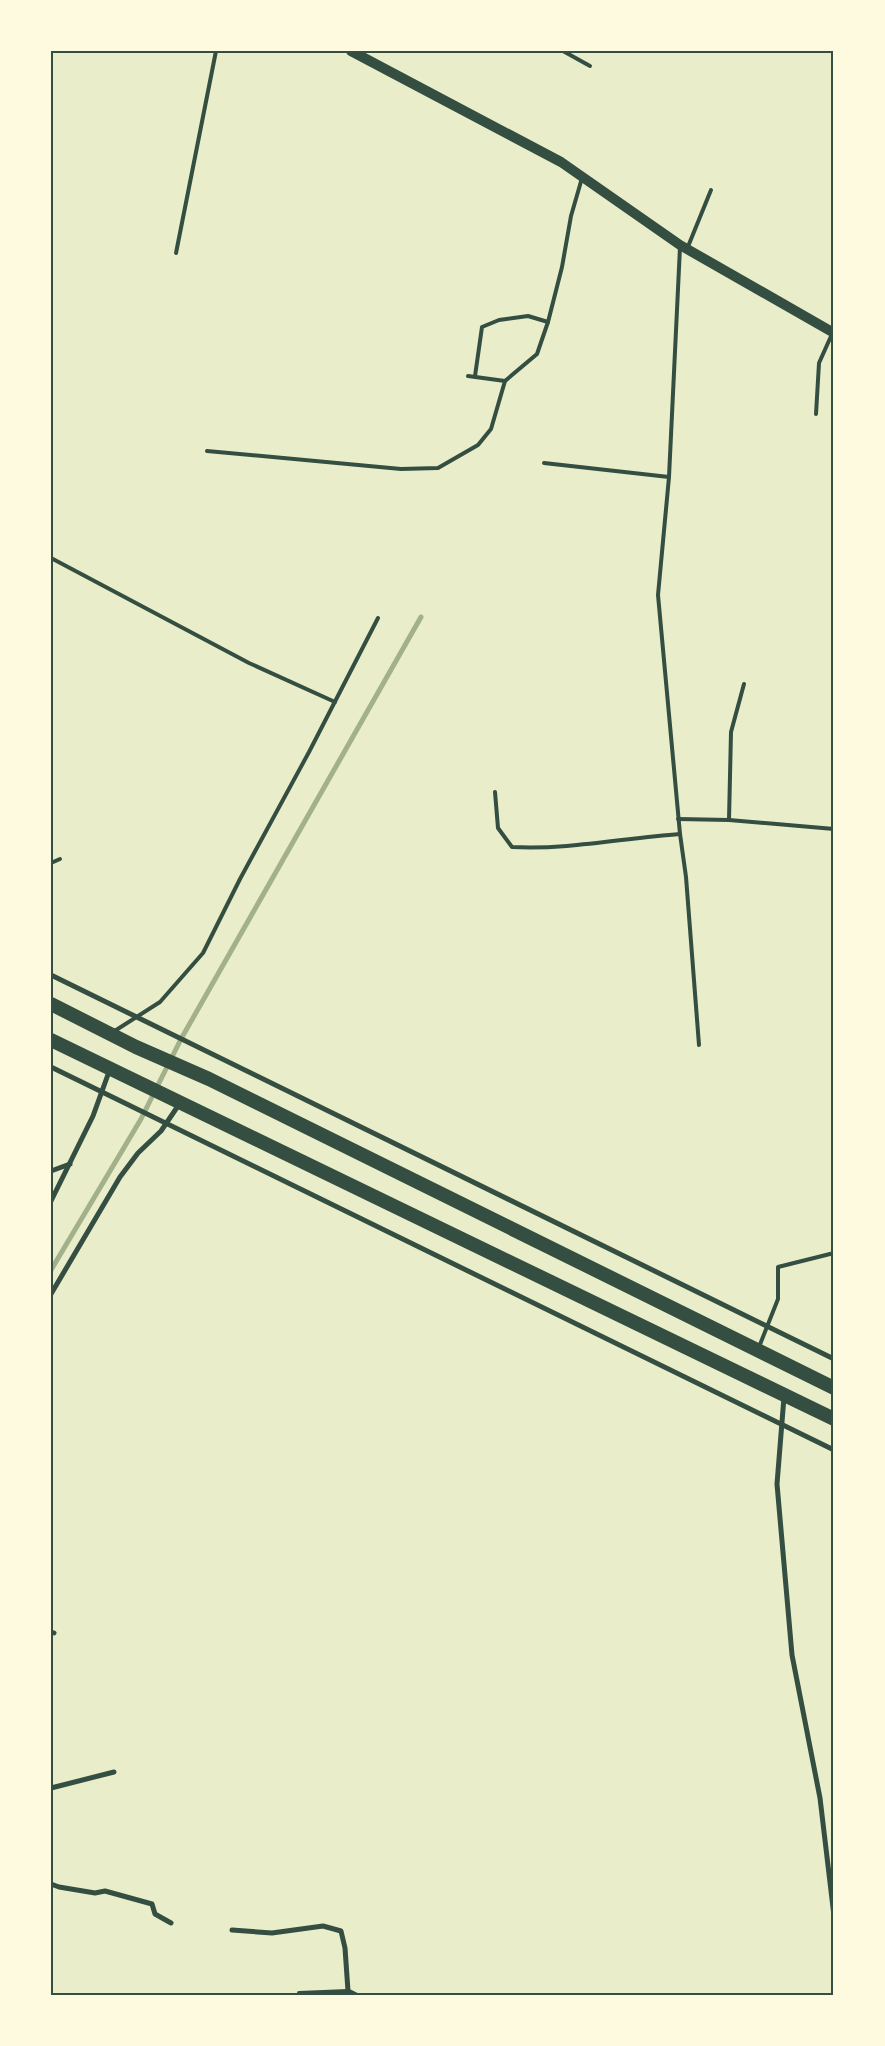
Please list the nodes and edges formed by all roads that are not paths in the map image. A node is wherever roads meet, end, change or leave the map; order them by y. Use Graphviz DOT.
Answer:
graph roads {
  1 [pos="216,51"];
  2 [pos="351,51"];
  3 [pos="563,51"];
  4 [pos="590,66"];
  5 [pos="582,176"];
  6 [pos="711,190"];
  7 [pos="683,247"];
  8 [pos="176,253"];
  9 [pos="548,322"];
  10 [pos="834,333"];
  11 [pos="468,376"];
  12 [pos="475,376"];
  13 [pos="505,381"];
  14 [pos="816,414"];
  15 [pos="207,451"];
  16 [pos="544,463"];
  17 [pos="669,477"];
  18 [pos="51,558"];
  19 [pos="378,618"];
  20 [pos="744,684"];
  21 [pos="335,702"];
  22 [pos="495,792"];
  23 [pos="678,819"];
  24 [pos="728,820"];
  25 [pos="834,829"];
  26 [pos="680,834"];
  27 [pos="60,859"];
  28 [pos="51,863"];
  29 [pos="51,975"];
  30 [pos="51,1004"];
  31 [pos="136,1017"];
  32 [pos="111,1033"];
  33 [pos="51,1040"];
  34 [pos="699,1045"];
  35 [pos="51,1067"];
  36 [pos="110,1069"];
  37 [pos="101,1092"];
  38 [pos="180,1103"];
  39 [pos="166,1123"];
  40 [pos="70,1164"];
  41 [pos="51,1171"];
  42 [pos="51,1201"];
  43 [pos="834,1253"];
  44 [pos="51,1294"];
  45 [pos="767,1326"];
  46 [pos="758,1352"];
  47 [pos="834,1359"];
  48 [pos="834,1388"];
  49 [pos="784,1394"];
  50 [pos="834,1419"];
  51 [pos="782,1424"];
  52 [pos="834,1450"];
  53 [pos="114,1772"];
  54 [pos="51,1788"];
  55 [pos="51,1884"];
  56 [pos="834,1916"];
  57 [pos="171,1923"];
  58 [pos="232,1930"];
  59 [pos="348,1991"];
  60 [pos="299,1993"];
  61 [pos="356,1995"];
  1 -- 8 [label="lane"];
  2 -- 5 [label="main road"];
  3 -- 4 [label="lane"];
  5 -- 7 [label="main road"];
  5 -- 9 [label="lane"];
  6 -- 7 [label="lane"];
  7 -- 10 [label="main road"];
  7 -- 17 [label="lane"];
  9 -- 12 [label="lane"];
  9 -- 13 [label="lane"];
  10 -- 14 [label="lane"];
  11 -- 12 [label="lane"];
  12 -- 13 [label="lane"];
  13 -- 15 [label="lane"];
  16 -- 17 [label="lane"];
  17 -- 23 [label="lane"];
  18 -- 21 [label="lane"];
  19 -- 21 [label="lane"];
  20 -- 24 [label="lane"];
  21 -- 31 [label="lane"];
  22 -- 26 [label="lane"];
  23 -- 24 [label="lane"];
  23 -- 26 [label="lane"];
  24 -- 25 [label="lane"];
  26 -- 34 [label="lane"];
  27 -- 28 [label="lane"];
  29 -- 31 [label="street"];
  30 -- 32 [label="highway"];
  31 -- 32 [label="lane"];
  31 -- 45 [label="street"];
  32 -- 46 [label="highway"];
  33 -- 36 [label="highway"];
  35 -- 37 [label="street"];
  36 -- 37 [label="street"];
  36 -- 38 [label="highway"];
  37 -- 39 [label="street"];
  37 -- 40 [label="street"];
  38 -- 39 [label="street"];
  38 -- 49 [label="highway"];
  39 -- 44 [label="street"];
  39 -- 51 [label="street"];
  40 -- 41 [label="street"];
  40 -- 42 [label="street"];
  43 -- 45 [label="lane"];
  45 -- 46 [label="lane"];
  45 -- 47 [label="street"];
  46 -- 48 [label="highway"];
  49 -- 50 [label="highway"];
  49 -- 51 [label="street"];
  51 -- 52 [label="street"];
  51 -- 56 [label="street"];
  53 -- 54 [label="street"];
  55 -- 57 [label="street"];
  58 -- 59 [label="street"];
  59 -- 60 [label="lane"];
  59 -- 61 [label="street"];
}
